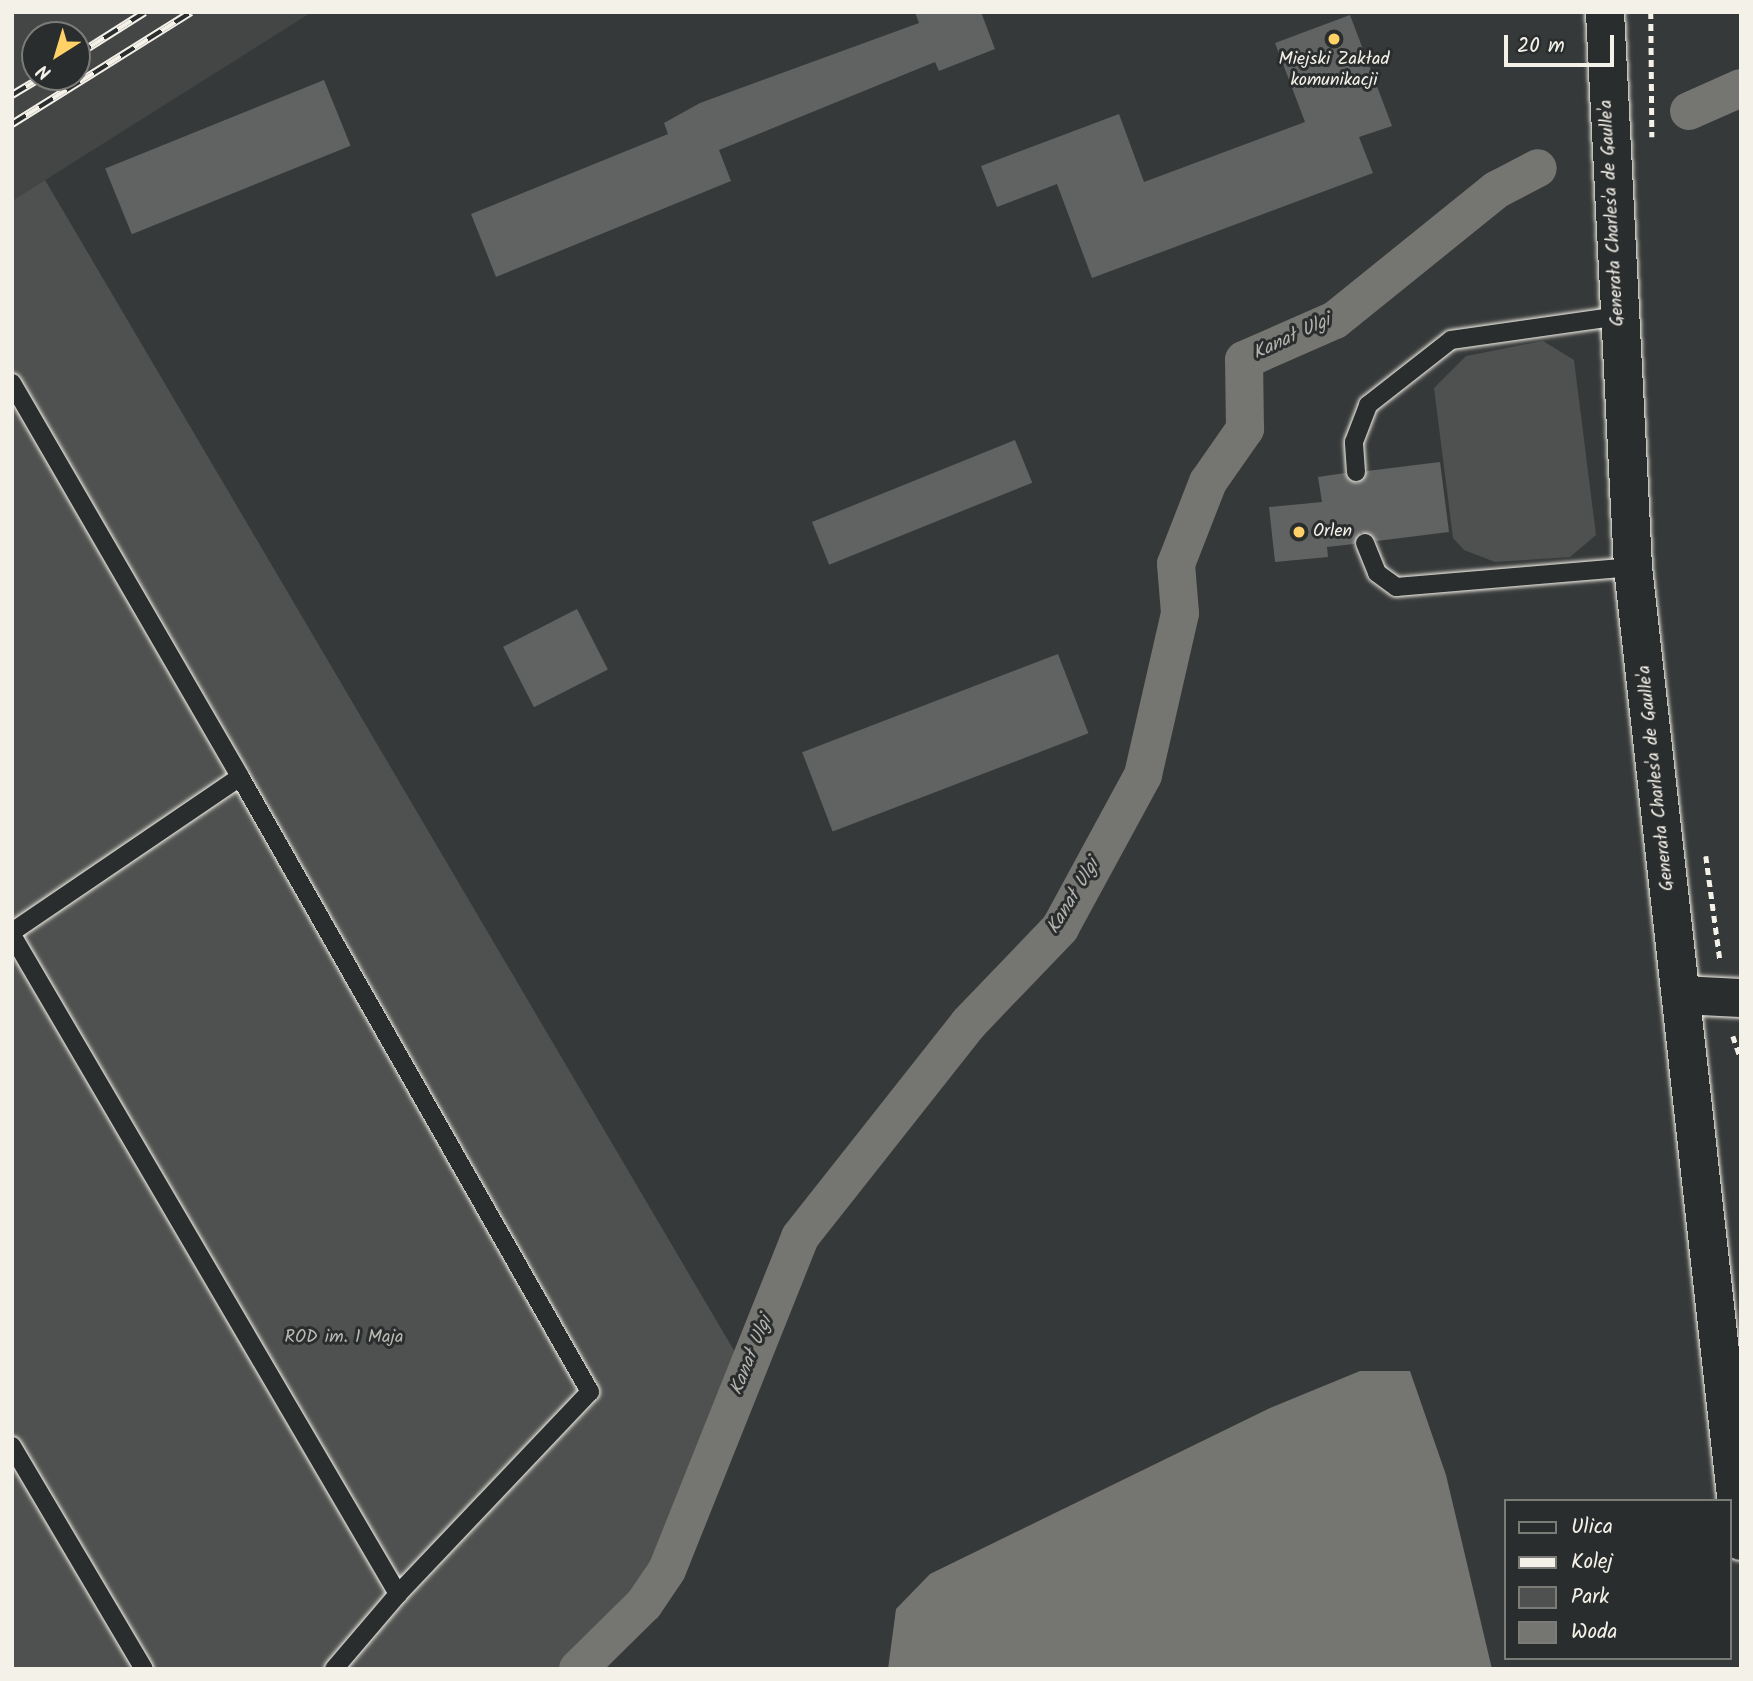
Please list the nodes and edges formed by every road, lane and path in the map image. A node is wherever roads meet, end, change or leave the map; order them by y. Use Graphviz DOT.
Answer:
graph roads {
  1 [pos="1605,12"];
  2 [pos="1619,316"];
  3 [pos="12,383"];
  4 [pos="1356,472"];
  5 [pos="1365,543"];
  6 [pos="1633,567"];
  7 [pos="240,777"];
  8 [pos="12,933"];
  9 [pos="1681,995"];
  10 [pos="1741,998"];
  11 [pos="12,1446"];
  12 [pos="1741,1541"];
  13 [pos="398,1594"];
  14 [pos="144,1669"];
  15 [pos="334,1669"];
  1 -- 2 [label="main road, Generała Charles'a de Gaulle'a"];
  2 -- 4 [label="lane"];
  2 -- 6 [label="main road, Generała Charles'a de Gaulle'a"];
  3 -- 7 [label="lane"];
  5 -- 6 [label="lane"];
  6 -- 9 [label="main road, Generała Charles'a de Gaulle'a"];
  7 -- 8 [label="lane"];
  7 -- 13 [label="lane"];
  8 -- 13 [label="lane"];
  9 -- 10 [label="main road"];
  9 -- 12 [label="main road, Generała Charles'a de Gaulle'a"];
  11 -- 14 [label="lane"];
  13 -- 15 [label="lane"];
}
